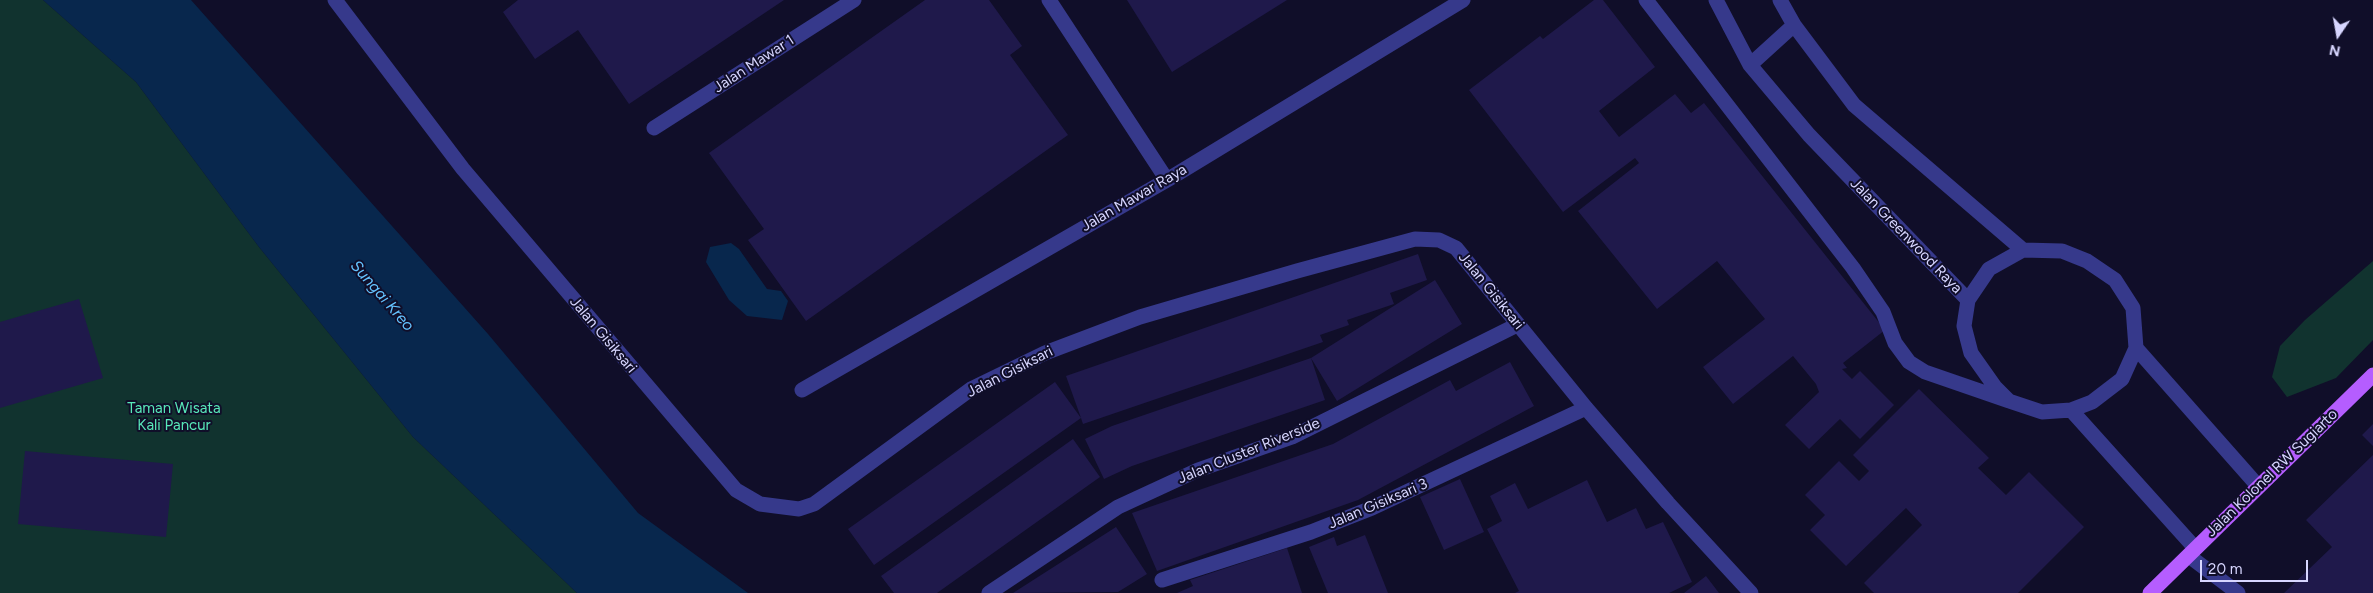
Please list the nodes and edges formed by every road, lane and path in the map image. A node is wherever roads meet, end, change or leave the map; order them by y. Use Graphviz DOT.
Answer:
graph roads {
  1 [pos="336,0"];
  2 [pos="854,0"];
  3 [pos="1049,0"];
  4 [pos="1463,0"];
  5 [pos="1646,0"];
  6 [pos="1716,0"];
  7 [pos="1780,0"];
  8 [pos="1794,26"];
  9 [pos="1750,65"];
  10 [pos="654,128"];
  11 [pos="1167,180"];
  12 [pos="2023,250"];
  13 [pos="1968,300"];
  14 [pos="1518,325"];
  15 [pos="2136,348"];
  16 [pos="2373,375"];
  17 [pos="802,390"];
  18 [pos="2009,401"];
  19 [pos="1586,408"];
  20 [pos="2071,410"];
  21 [pos="2258,486"];
  22 [pos="2192,552"];
  23 [pos="1162,580"];
  24 [pos="989,593"];
  25 [pos="1751,593"];
  26 [pos="2150,593"];
  27 [pos="2238,593"];
  1 -- 14 [label="street, Jalan Gisiksari"];
  2 -- 10 [label="street, Jalan Mawar 1"];
  3 -- 11 [label="street"];
  4 -- 11 [label="street, Jalan Mawar Raya"];
  5 -- 18 [label="street"];
  6 -- 9 [label="street, Jalan Greenwood Raya"];
  7 -- 8 [label="street"];
  8 -- 9 [label="street"];
  8 -- 12 [label="street"];
  9 -- 13 [label="street, Jalan Greenwood Raya"];
  11 -- 17 [label="street, Jalan Mawar Raya"];
  12 -- 13 [label="street"];
  12 -- 15 [label="street"];
  13 -- 18 [label="street, Jalan Greenwood Raya"];
  14 -- 19 [label="street, Jalan Gisiksari"];
  14 -- 24 [label="street, Jalan Cluster Riverside"];
  15 -- 20 [label="street"];
  15 -- 21 [label="street"];
  16 -- 21 [label="main road, Jalan Kolonel RW Sugiarto"];
  18 -- 20 [label="street, Jalan Greenwood Raya"];
  19 -- 23 [label="street, Jalan Gisiksari 3"];
  19 -- 25 [label="street, Jalan Gisiksari"];
  20 -- 22 [label="street"];
  21 -- 22 [label="main road, Jalan Kolonel RW Sugiarto"];
  22 -- 26 [label="main road, Jalan Kolonel RW Sugiarto"];
  22 -- 27 [label="street"];
}
